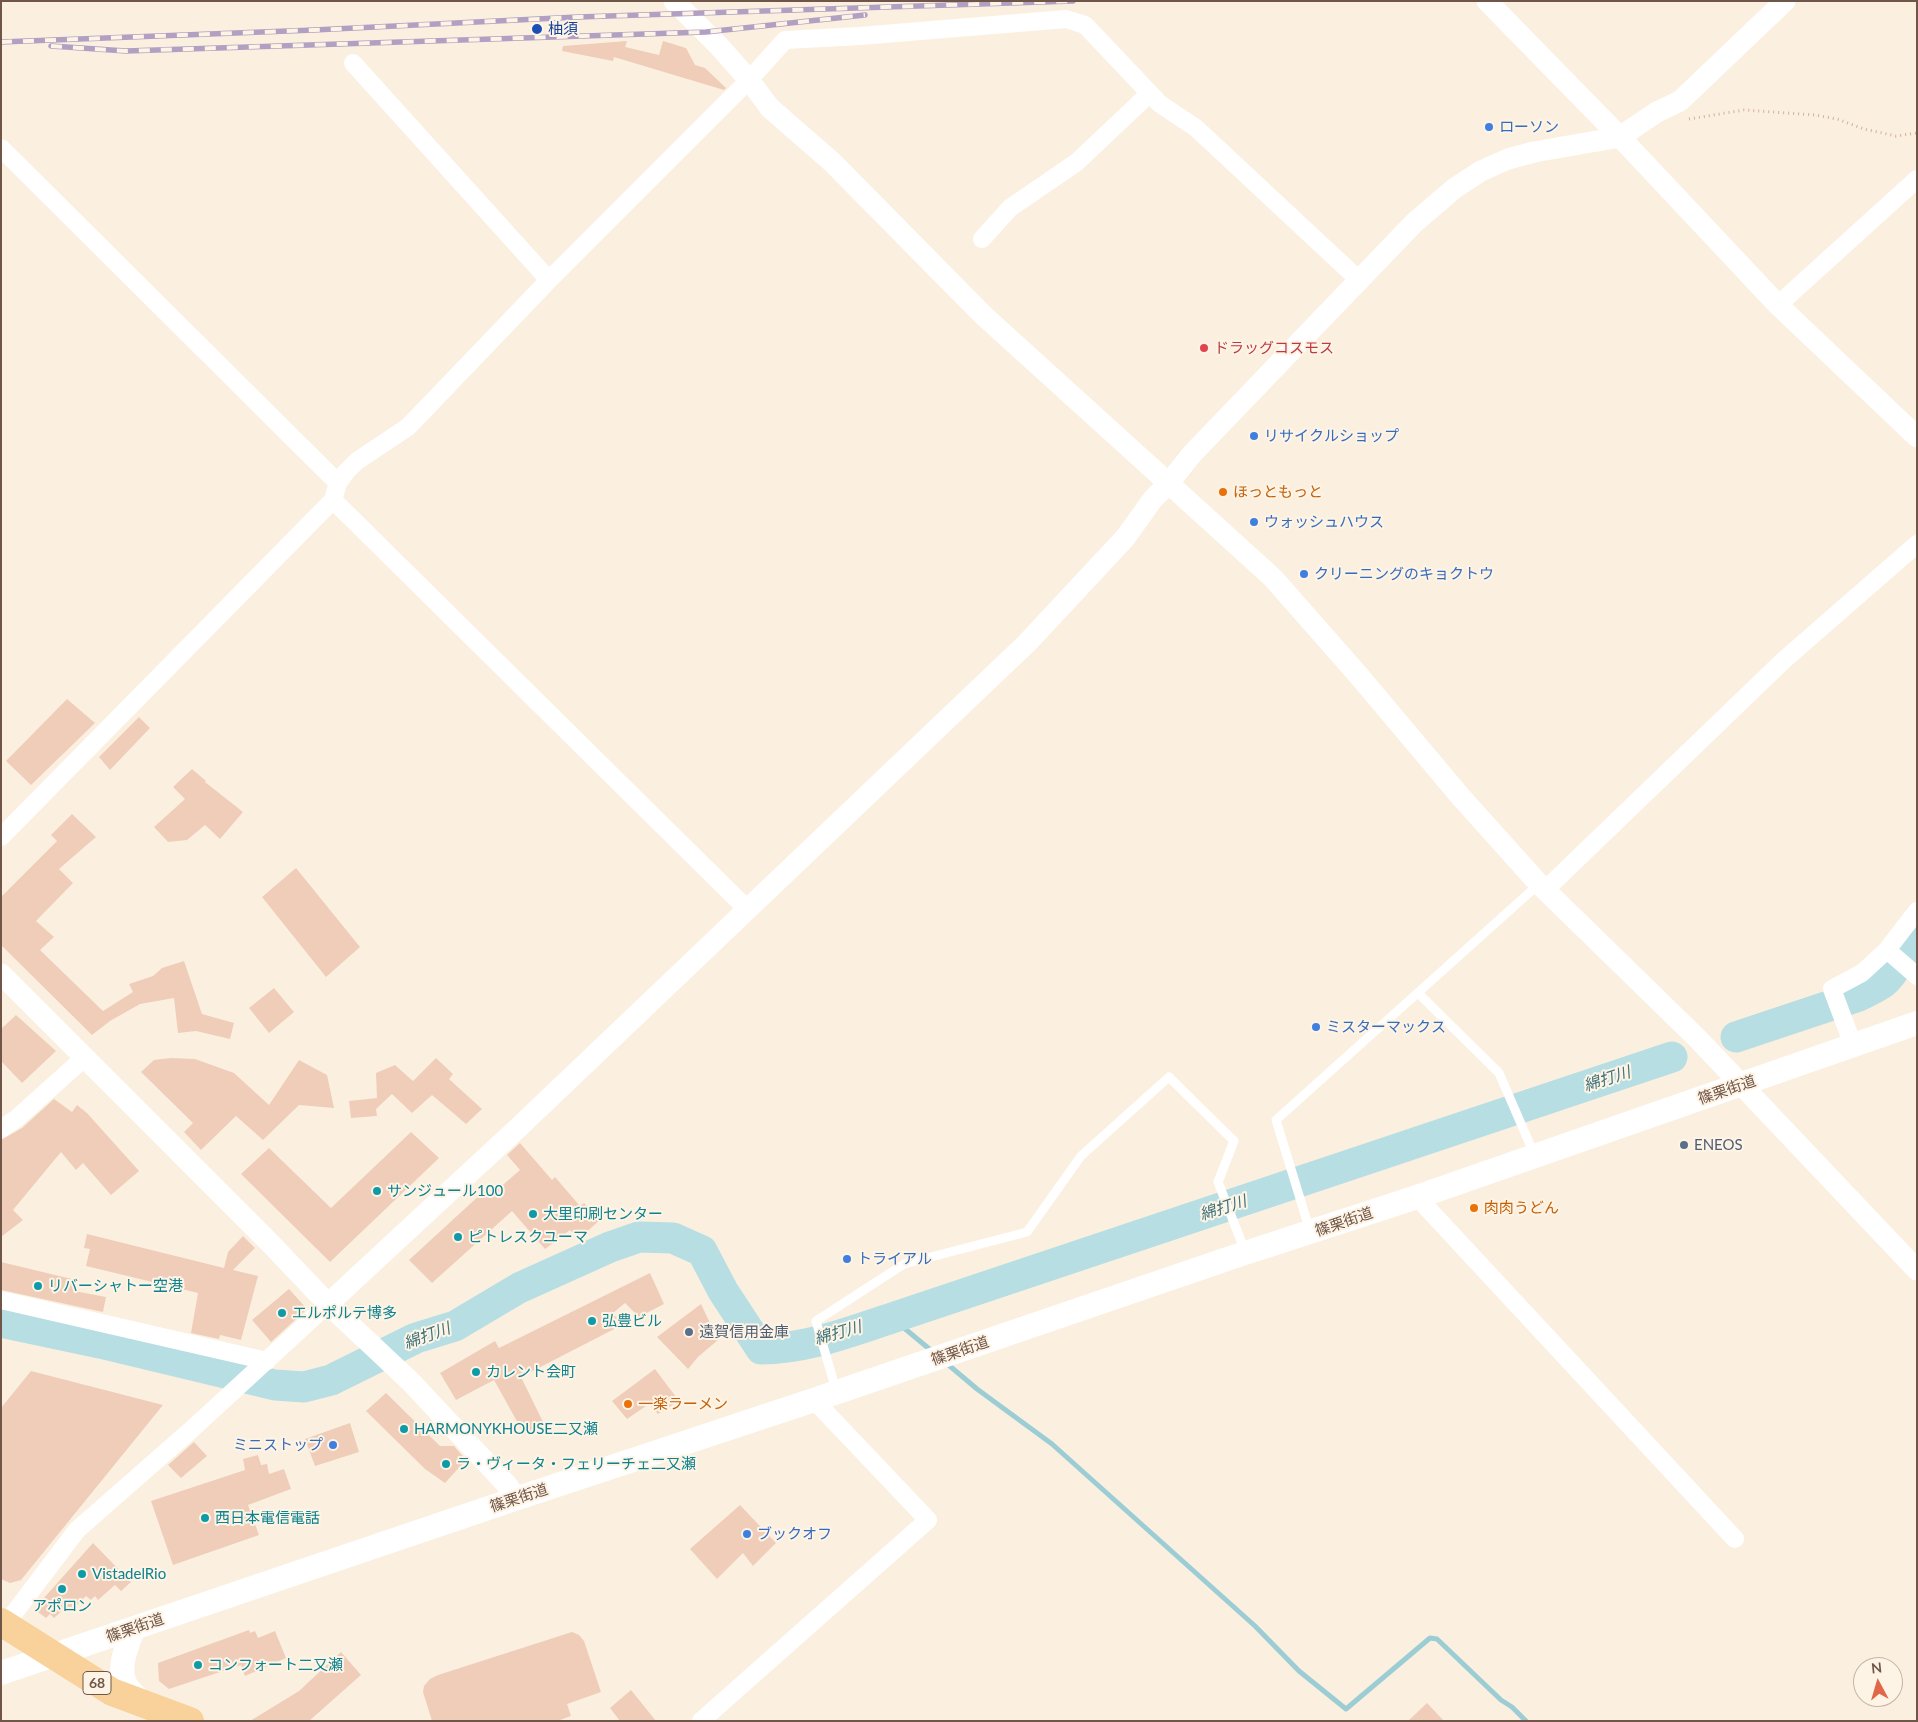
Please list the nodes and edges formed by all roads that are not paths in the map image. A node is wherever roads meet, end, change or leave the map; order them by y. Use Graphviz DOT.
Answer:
graph roads {
  1 [pos="674,1"];
  2 [pos="1487,1"];
  3 [pos="1785,1"];
  4 [pos="353,64"];
  5 [pos="749,80"];
  6 [pos="1150,93"];
  7 [pos="1620,137"];
  8 [pos="1,148"];
  9 [pos="1917,178"];
  10 [pos="982,239"];
  11 [pos="549,280"];
  12 [pos="1359,280"];
  13 [pos="1778,305"];
  14 [pos="1917,437"];
  15 [pos="1168,484"];
  16 [pos="335,491"];
  17 [pos="1917,544"];
  18 [pos="1,837"];
  19 [pos="1542,887"];
  20 [pos="747,909"];
  21 [pos="1917,911"];
  22 [pos="1888,952"];
  23 [pos="1911,972"];
  24 [pos="1,974"];
  25 [pos="1418,993"];
  26 [pos="1917,1023"];
  27 [pos="1853,1045"];
  28 [pos="84,1058"];
  29 [pos="1741,1085"];
  30 [pos="1,1129"];
  31 [pos="1535,1156"];
  32 [pos="1417,1197"];
  33 [pos="1311,1233"];
  34 [pos="1246,1253"];
  35 [pos="1917,1270"];
  36 [pos="1,1300"];
  37 [pos="328,1304"];
  38 [pos="261,1367"];
  39 [pos="837,1393"];
  40 [pos="814,1400"];
  41 [pos="515,1499"];
  42 [pos="1735,1539"];
  43 [pos="3,1623"];
  44 [pos="133,1629"];
  45 [pos="53,1656"];
  46 [pos="1,1673"];
  47 [pos="143,1704"];
  48 [pos="190,1721"];
  49 [pos="701,1721"];
  1 -- 5 [label="street"];
  2 -- 7 [label="street"];
  3 -- 7 [label="street"];
  4 -- 11 [label="street"];
  5 -- 6 [label="street"];
  5 -- 11 [label="street"];
  5 -- 15 [label="street"];
  6 -- 10 [label="street"];
  6 -- 12 [label="street"];
  7 -- 12 [label="street"];
  7 -- 13 [label="street"];
  8 -- 16 [label="street"];
  9 -- 13 [label="street"];
  11 -- 16 [label="street"];
  12 -- 15 [label="street"];
  13 -- 14 [label="street"];
  15 -- 19 [label="street"];
  15 -- 20 [label="street"];
  16 -- 18 [label="street"];
  16 -- 20 [label="street"];
  17 -- 19 [label="street"];
  19 -- 25 [label="lane"];
  19 -- 29 [label="street"];
  20 -- 37 [label="street"];
  21 -- 22 [label="street"];
  22 -- 23 [label="street"];
  22 -- 27 [label="street"];
  24 -- 28 [label="street"];
  25 -- 31 [label="lane"];
  25 -- 33 [label="lane"];
  26 -- 27 [label="main road, 篠栗街道"];
  27 -- 29 [label="main road, 篠栗街道"];
  28 -- 30 [label="street"];
  28 -- 37 [label="street"];
  29 -- 31 [label="main road, 篠栗街道"];
  29 -- 35 [label="street"];
  31 -- 32 [label="main road, 篠栗街道"];
  32 -- 33 [label="main road, 篠栗街道"];
  32 -- 42 [label="street"];
  33 -- 34 [label="main road, 篠栗街道"];
  34 -- 39 [label="main road, 篠栗街道"];
  34 -- 39 [label="lane"];
  36 -- 38 [label="street"];
  37 -- 38 [label="street"];
  37 -- 41 [label="street"];
  38 -- 43 [label="street"];
  39 -- 40 [label="main road, 篠栗街道"];
  40 -- 41 [label="main road, 篠栗街道"];
  40 -- 49 [label="street"];
  41 -- 44 [label="main road, 篠栗街道"];
  43 -- 45 [label="main road, 68"];
  44 -- 45 [label="main road, 篠栗街道"];
  44 -- 47 [label="main road"];
  45 -- 46 [label="main road, 篠栗街道"];
  45 -- 47 [label="main road, 68"];
  47 -- 48 [label="main road, 68"];
}
